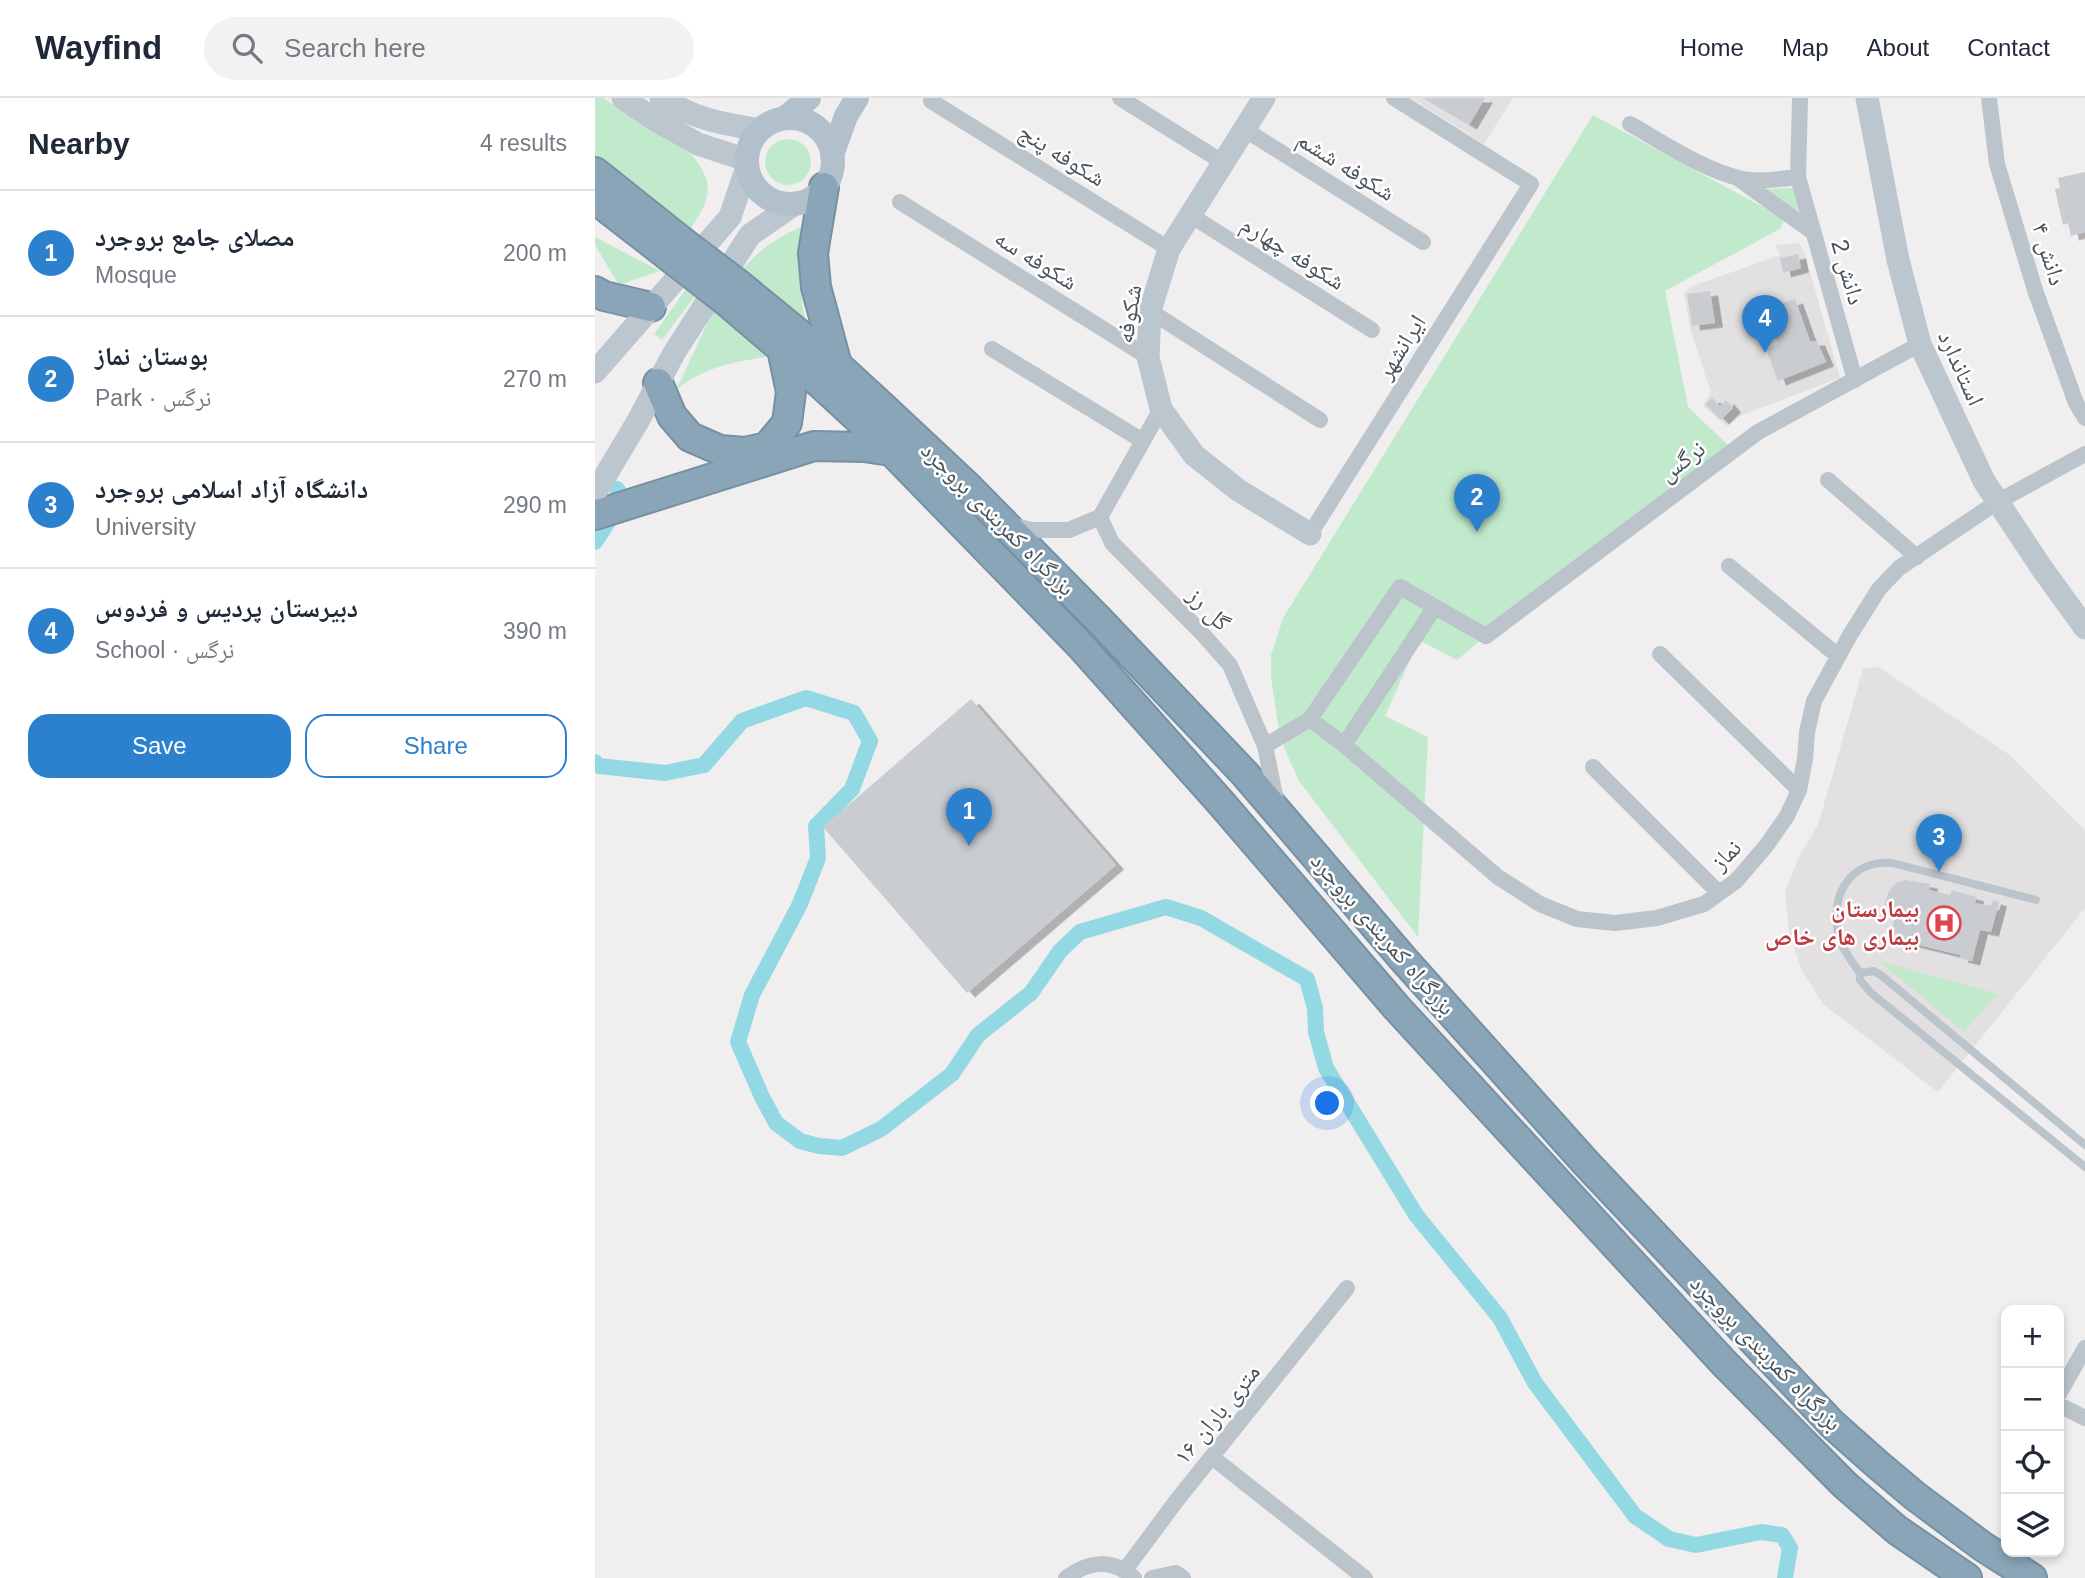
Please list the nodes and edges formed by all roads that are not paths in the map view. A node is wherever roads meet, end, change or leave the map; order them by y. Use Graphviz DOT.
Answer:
graph roads {
  1 [pos="623,98"];
  2 [pos="661,98"];
  3 [pos="809,98"];
  4 [pos="857,98"];
  5 [pos="1120,98"];
  6 [pos="1264,98"];
  7 [pos="1394,98"];
  8 [pos="1800,98"];
  9 [pos="1867,98"];
  10 [pos="1989,98"];
  11 [pos="932,100"];
  12 [pos="785,118"];
  13 [pos="1630,124"];
  14 [pos="1244,129"];
  15 [pos="760,130"];
  16 [pos="832,155"];
  17 [pos="1224,163"];
  18 [pos="747,164"];
  19 [pos="595,172"];
  20 [pos="1798,177"];
  21 [pos="1739,179"];
  22 [pos="824,187"];
  23 [pos="595,198"];
  24 [pos="899,202"];
  25 [pos="796,203"];
  26 [pos="1190,215"];
  27 [pos="595,220"];
  28 [pos="1814,233"];
  29 [pos="1423,242"];
  30 [pos="669,247"];
  31 [pos="1169,248"];
  32 [pos="595,291"];
  33 [pos="732,292"];
  34 [pos="651,307"];
  35 [pos="1150,311"];
  36 [pos="1372,330"];
  37 [pos="1920,344"];
  38 [pos="782,349"];
  39 [pos="992,349"];
  40 [pos="1148,357"];
  41 [pos="837,365"];
  42 [pos="595,372"];
  43 [pos="1855,380"];
  44 [pos="658,383"];
  45 [pos="1161,409"];
  46 [pos="2085,418"];
  47 [pos="1320,420"];
  48 [pos="1143,441"];
  49 [pos="891,451"];
  50 [pos="2085,454"];
  51 [pos="1828,480"];
  52 [pos="595,493"];
  53 [pos="1997,502"];
  54 [pos="595,515"];
  55 [pos="1100,517"];
  56 [pos="1005,524"];
  57 [pos="1310,534"];
  58 [pos="1917,557"];
  59 [pos="1729,566"];
  60 [pos="1435,607"];
  61 [pos="2085,628"];
  62 [pos="1660,654"];
  63 [pos="1838,656"];
  64 [pos="1310,719"];
  65 [pos="1344,745"];
  66 [pos="1265,746"];
  67 [pos="1593,766"];
  68 [pos="1798,790"];
  69 [pos="1278,812"];
  70 [pos="1719,893"];
  71 [pos="2036,900"];
  72 [pos="1860,973"];
  73 [pos="2085,1145"];
  74 [pos="2085,1167"];
  75 [pos="1347,1288"];
  76 [pos="2085,1348"];
  77 [pos="2064,1385"];
  78 [pos="2064,1408"];
  79 [pos="2085,1418"];
  80 [pos="1212,1457"];
  81 [pos="1129,1574"];
  82 [pos="1066,1578"];
  83 [pos="1152,1578"];
  84 [pos="1183,1578"];
  85 [pos="1365,1578"];
  86 [pos="1967,1578"];
  87 [pos="2032,1578"];
  1 -- 18 [label="street"];
  2 -- 15 [label="street"];
  3 -- 12 [label="main road"];
  4 -- 16 [label="main road"];
  5 -- 17 [label="street"];
  6 -- 14 [label="street, شکوفه"];
  7 -- 57 [label="street, ایرانشهر"];
  8 -- 20 [label="street, دانش 2"];
  9 -- 37 [label="street, استاندارد"];
  10 -- 46 [label="street, دانش ۴"];
  11 -- 31 [label="street, شکوفه پنج"];
  12 -- 15 [label="main road"];
  12 -- 16 [label="main road"];
  13 -- 21 [label="street"];
  14 -- 17 [label="street, شکوفه"];
  14 -- 29 [label="street, شکوفه ششم"];
  15 -- 18 [label="main road"];
  16 -- 22 [label="main road"];
  17 -- 26 [label="street, شکوفه"];
  18 -- 25 [label="main road"];
  18 -- 34 [label="street"];
  19 -- 30 [label="highway"];
  20 -- 21 [label="street"];
  20 -- 28 [label="street, دانش 2"];
  21 -- 28 [label="street"];
  22 -- 25 [label="main road"];
  22 -- 41 [label="highway"];
  23 -- 30 [label="highway"];
  24 -- 40 [label="street, شکوفه سه"];
  25 -- 44 [label="street"];
  26 -- 31 [label="street, شکوفه"];
  26 -- 36 [label="street, شکوفه چهارم"];
  27 -- 30 [label="highway"];
  28 -- 43 [label="street, دانش 2"];
  30 -- 33 [label="highway, bridge"];
  31 -- 35 [label="street, شکوفه"];
  32 -- 34 [label="highway"];
  33 -- 38 [label="highway, بزرگراه کمربندی بروجرد"];
  33 -- 41 [label="highway, بزرگراه کمربندی بروجرد"];
  34 -- 42 [label="street"];
  35 -- 40 [label="street, شکوفه"];
  35 -- 47 [label="street"];
  37 -- 43 [label="street, نرگس"];
  37 -- 53 [label="street, استاندارد"];
  38 -- 44 [label="highway"];
  38 -- 49 [label="highway, بزرگراه کمربندی بروجرد"];
  39 -- 48 [label="street"];
  40 -- 45 [label="street, شکوفه"];
  41 -- 56 [label="highway, بزرگراه کمربندی بروجرد"];
  43 -- 60 [label="street, نرگس"];
  44 -- 52 [label="street"];
  45 -- 48 [label="street"];
  45 -- 57 [label="street, شکوفه"];
  48 -- 55 [label="street"];
  49 -- 54 [label="highway"];
  49 -- 86 [label="highway, بزرگراه کمربندی بروجرد"];
  50 -- 53 [label="street, نماز"];
  51 -- 58 [label="street"];
  53 -- 58 [label="street, نماز"];
  53 -- 61 [label="street, استاندارد"];
  55 -- 56 [label="street"];
  55 -- 66 [label="street, گل رز"];
  56 -- 69 [label="highway, بزرگراه کمربندی بروجرد"];
  58 -- 63 [label="street, نماز"];
  59 -- 63 [label="street"];
  60 -- 64 [label="street"];
  60 -- 65 [label="street"];
  62 -- 68 [label="street"];
  63 -- 68 [label="street, نماز"];
  64 -- 65 [label="street, نماز"];
  64 -- 66 [label="street"];
  65 -- 70 [label="street, نماز"];
  66 -- 69 [label="street, گل رز"];
  67 -- 70 [label="street"];
  68 -- 70 [label="street, نماز"];
  69 -- 87 [label="highway, بزرگراه کمربندی بروجرد"];
  71 -- 72 [label="lane"];
  72 -- 73 [label="lane"];
  72 -- 74 [label="lane"];
  75 -- 80 [label="street, ۱۶ متری باران"];
  76 -- 77 [label="street"];
  78 -- 79 [label="street"];
  80 -- 81 [label="street, ۱۶ متری باران"];
  80 -- 85 [label="street"];
  81 -- 82 [label="street"];
  83 -- 84 [label="street"];
}
